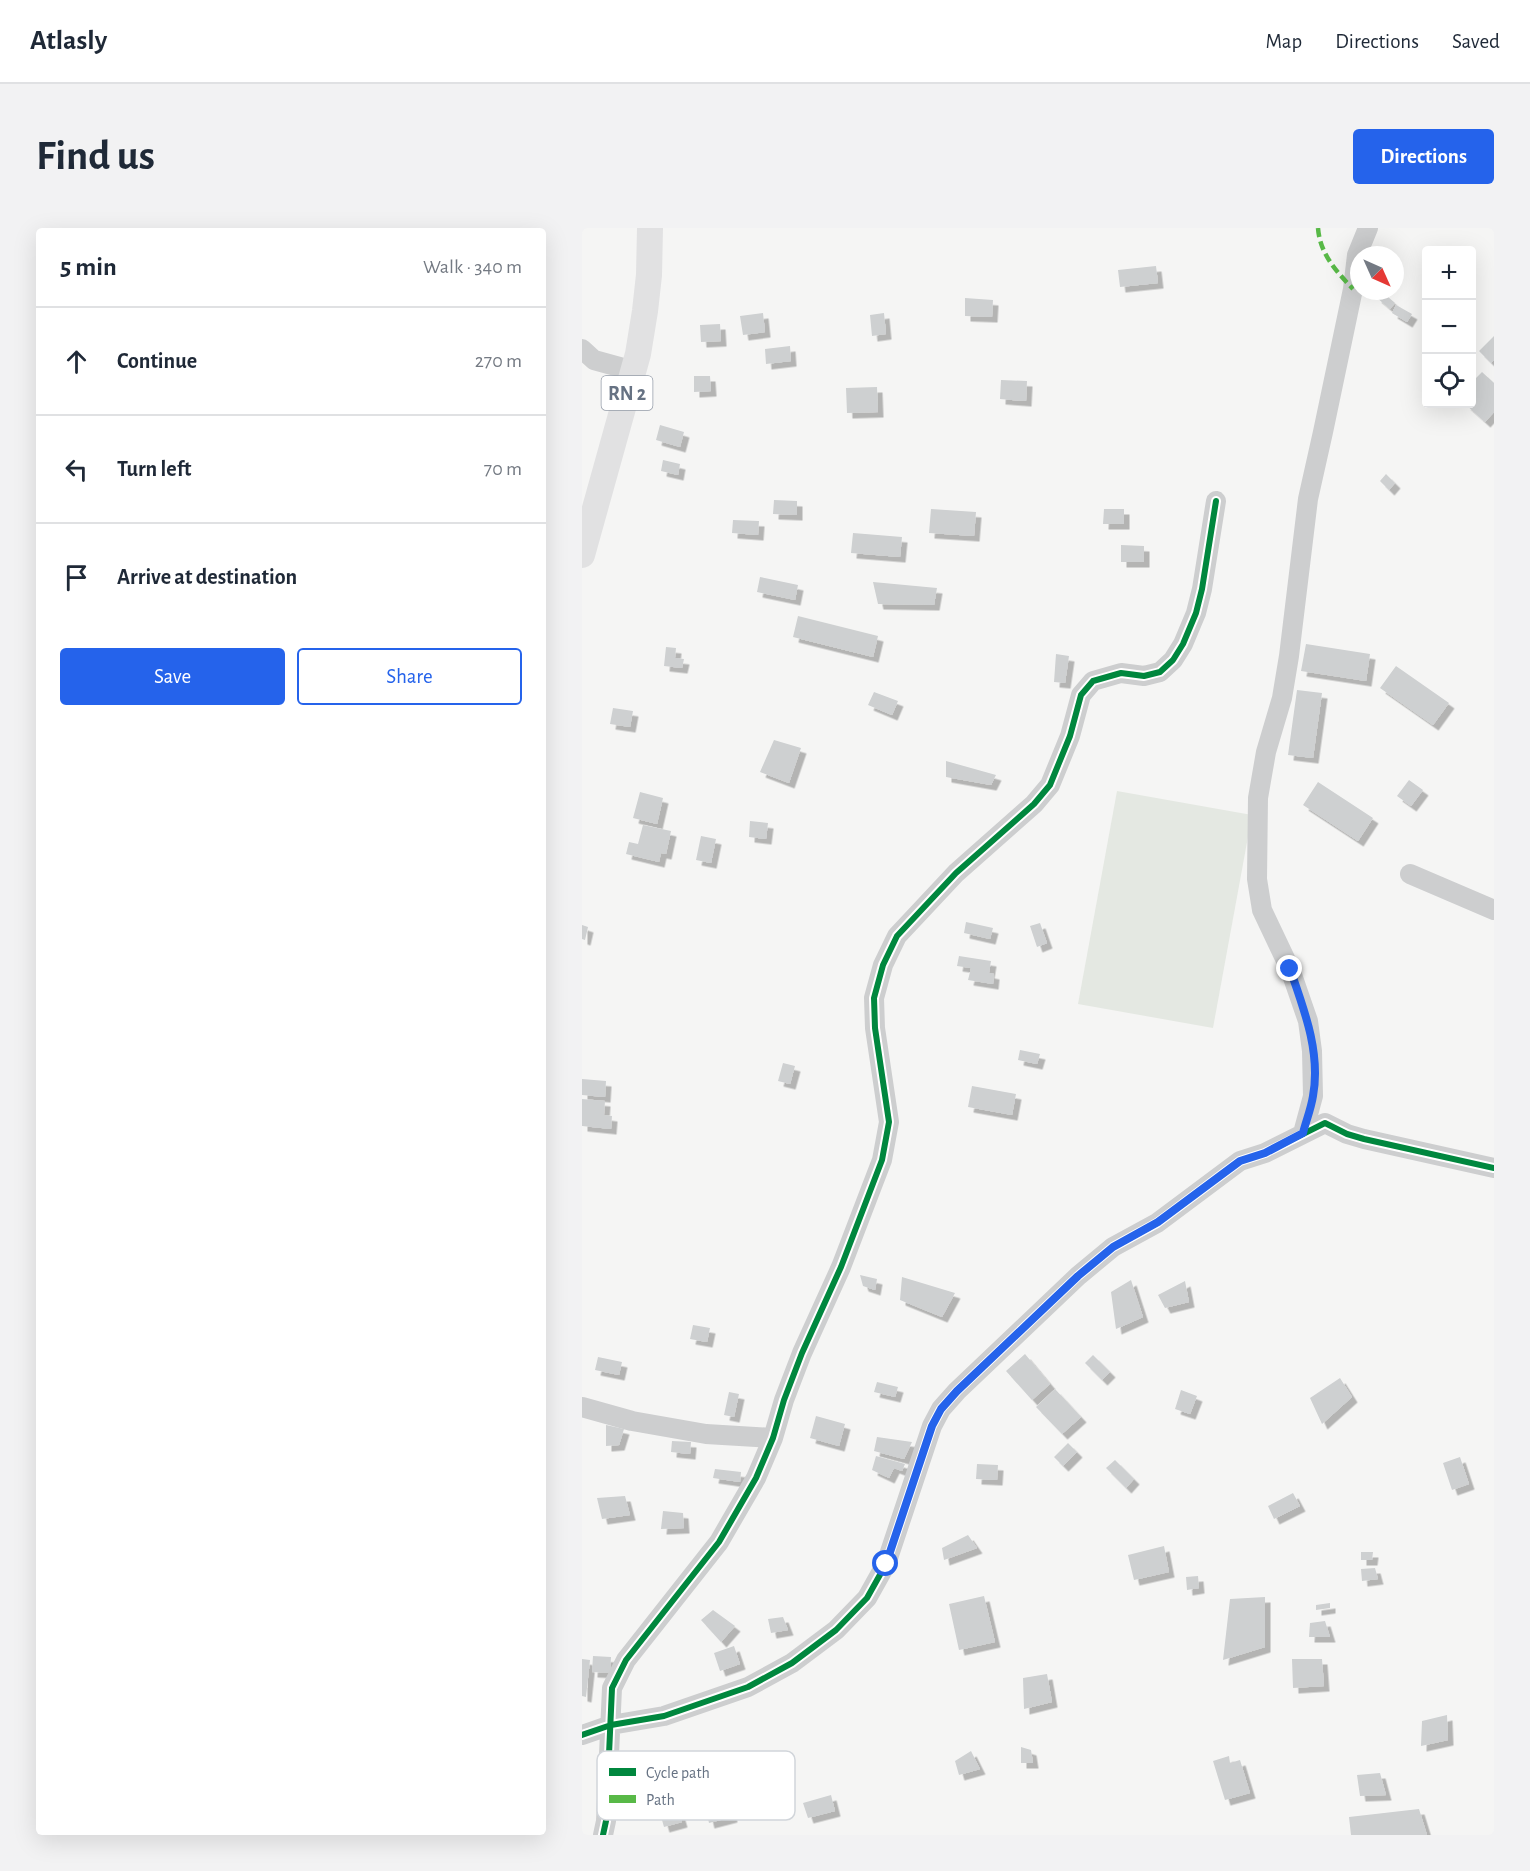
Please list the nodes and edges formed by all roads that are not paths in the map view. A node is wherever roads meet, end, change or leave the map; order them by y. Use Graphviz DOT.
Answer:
graph roads {
  1 [pos="650,228"];
  2 [pos="1368,228"];
  3 [pos="582,350"];
  4 [pos="634,370"];
  5 [pos="1216,501"];
  6 [pos="582,555"];
  7 [pos="1410,874"];
  8 [pos="1494,910"];
  9 [pos="1303,1133"];
  10 [pos="1494,1168"];
  11 [pos="582,1407"];
  12 [pos="773,1438"];
  13 [pos="611,1725"];
  14 [pos="582,1735"];
  15 [pos="610,1751"];
  16 [pos="606,1820"];
  17 [pos="603,1835"];
  1 -- 4 [label="main road, RN 2"];
  2 -- 9 [label="street"];
  3 -- 4 [label="street"];
  4 -- 6 [label="main road, RN 2"];
  5 -- 12 [label="street"];
  7 -- 8 [label="street"];
  9 -- 10 [label="street"];
  9 -- 13 [label="street"];
  11 -- 12 [label="street"];
  12 -- 13 [label="street"];
  13 -- 14 [label="street"];
  13 -- 15 [label="street"];
  16 -- 17 [label="street"];
}
